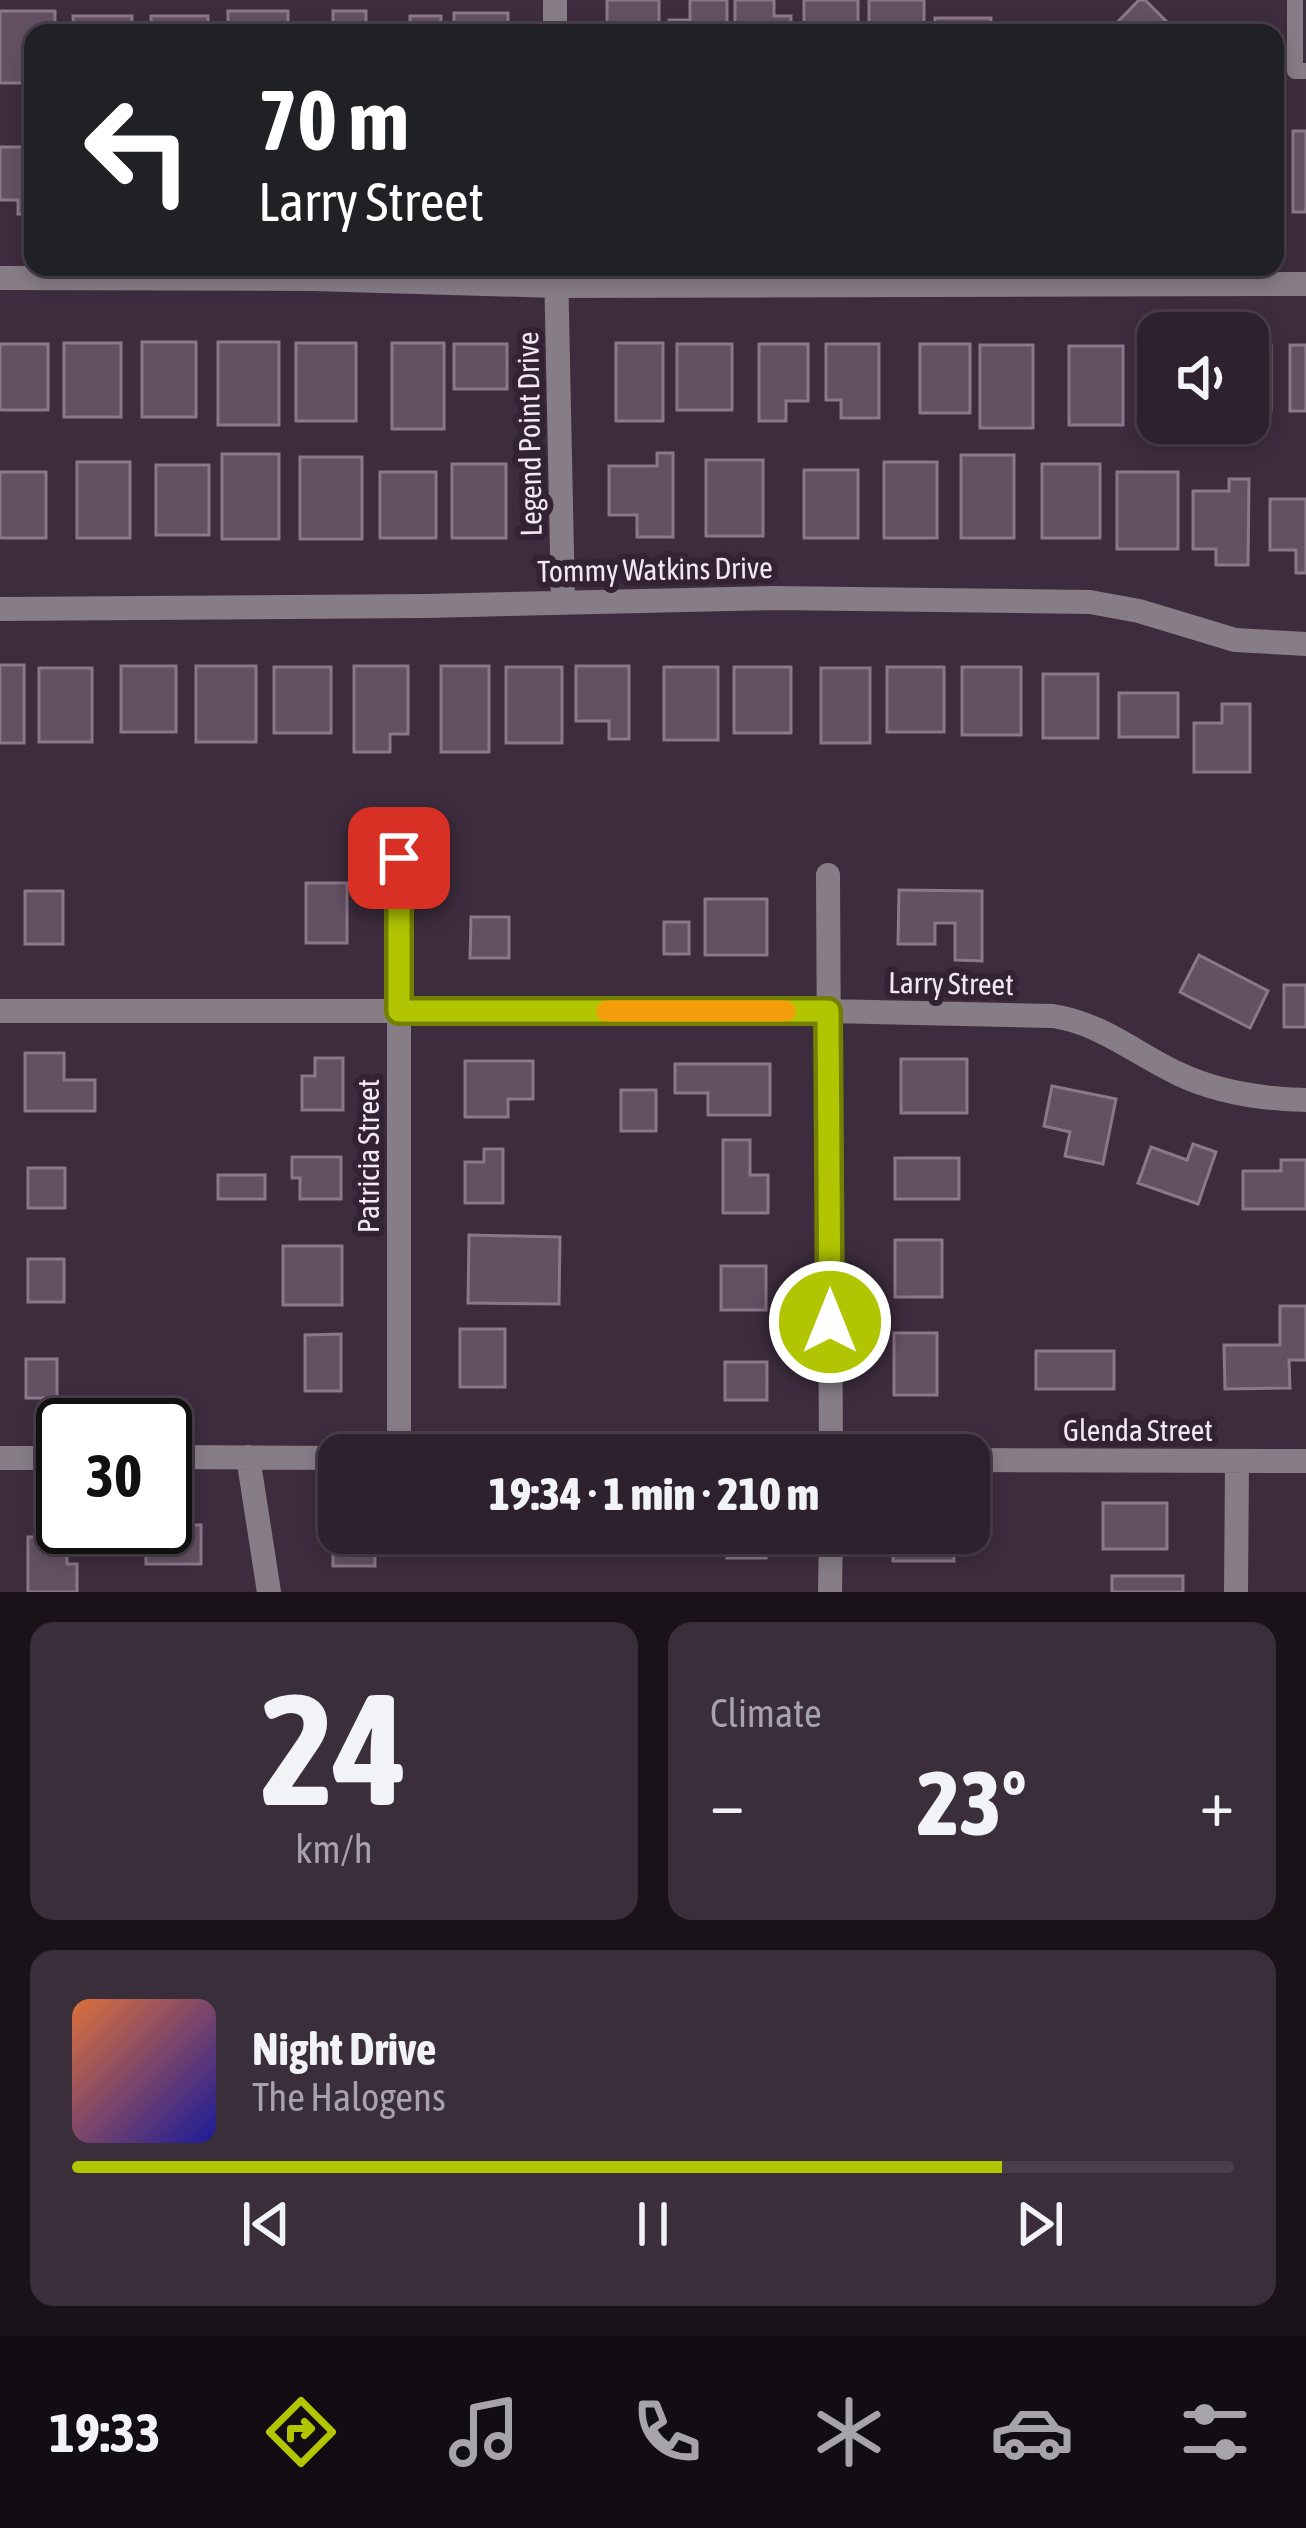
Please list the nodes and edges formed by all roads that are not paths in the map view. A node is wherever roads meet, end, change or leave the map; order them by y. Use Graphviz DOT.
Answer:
graph roads {
  1 [pos="1294,0"];
  2 [pos="1306,71"];
  3 [pos="556,276"];
  4 [pos="0,278"];
  5 [pos="1306,284"];
  6 [pos="563,600"];
  7 [pos="0,609"];
  8 [pos="1306,644"];
  9 [pos="399,858"];
  10 [pos="828,875"];
  11 [pos="0,1011"];
  12 [pos="399,1011"];
  13 [pos="828,1011"];
  14 [pos="1306,1100"];
  15 [pos="399,1434"];
  16 [pos="831,1434"];
  17 [pos="192,1457"];
  18 [pos="248,1457"];
  19 [pos="0,1458"];
  20 [pos="36,1458"];
  21 [pos="318,1458"];
  22 [pos="990,1460"];
  23 [pos="1306,1461"];
  24 [pos="1237,1462"];
  25 [pos="831,1554"];
  26 [pos="269,1592"];
  27 [pos="830,1592"];
  28 [pos="1236,1592"];
  1 -- 2 [label="lane"];
  3 -- 4 [label="street"];
  3 -- 5 [label="street"];
  3 -- 6 [label="street, Legend Point Drive"];
  6 -- 7 [label="street, Tommy Watkins Drive"];
  6 -- 8 [label="street, Tommy Watkins Drive"];
  9 -- 12 [label="street, Patricia Street"];
  10 -- 13 [label="street"];
  11 -- 12 [label="street, Larry Street"];
  12 -- 13 [label="street, Larry Street"];
  12 -- 15 [label="street, Patricia Street"];
  13 -- 14 [label="street, Larry Street"];
  13 -- 16 [label="street"];
  17 -- 18 [label="street"];
  18 -- 21 [label="street"];
  18 -- 26 [label="street"];
  19 -- 20 [label="street"];
  22 -- 24 [label="street, Glenda Street"];
  23 -- 24 [label="street, Glenda Street"];
  24 -- 28 [label="street"];
  25 -- 27 [label="street"];
}
